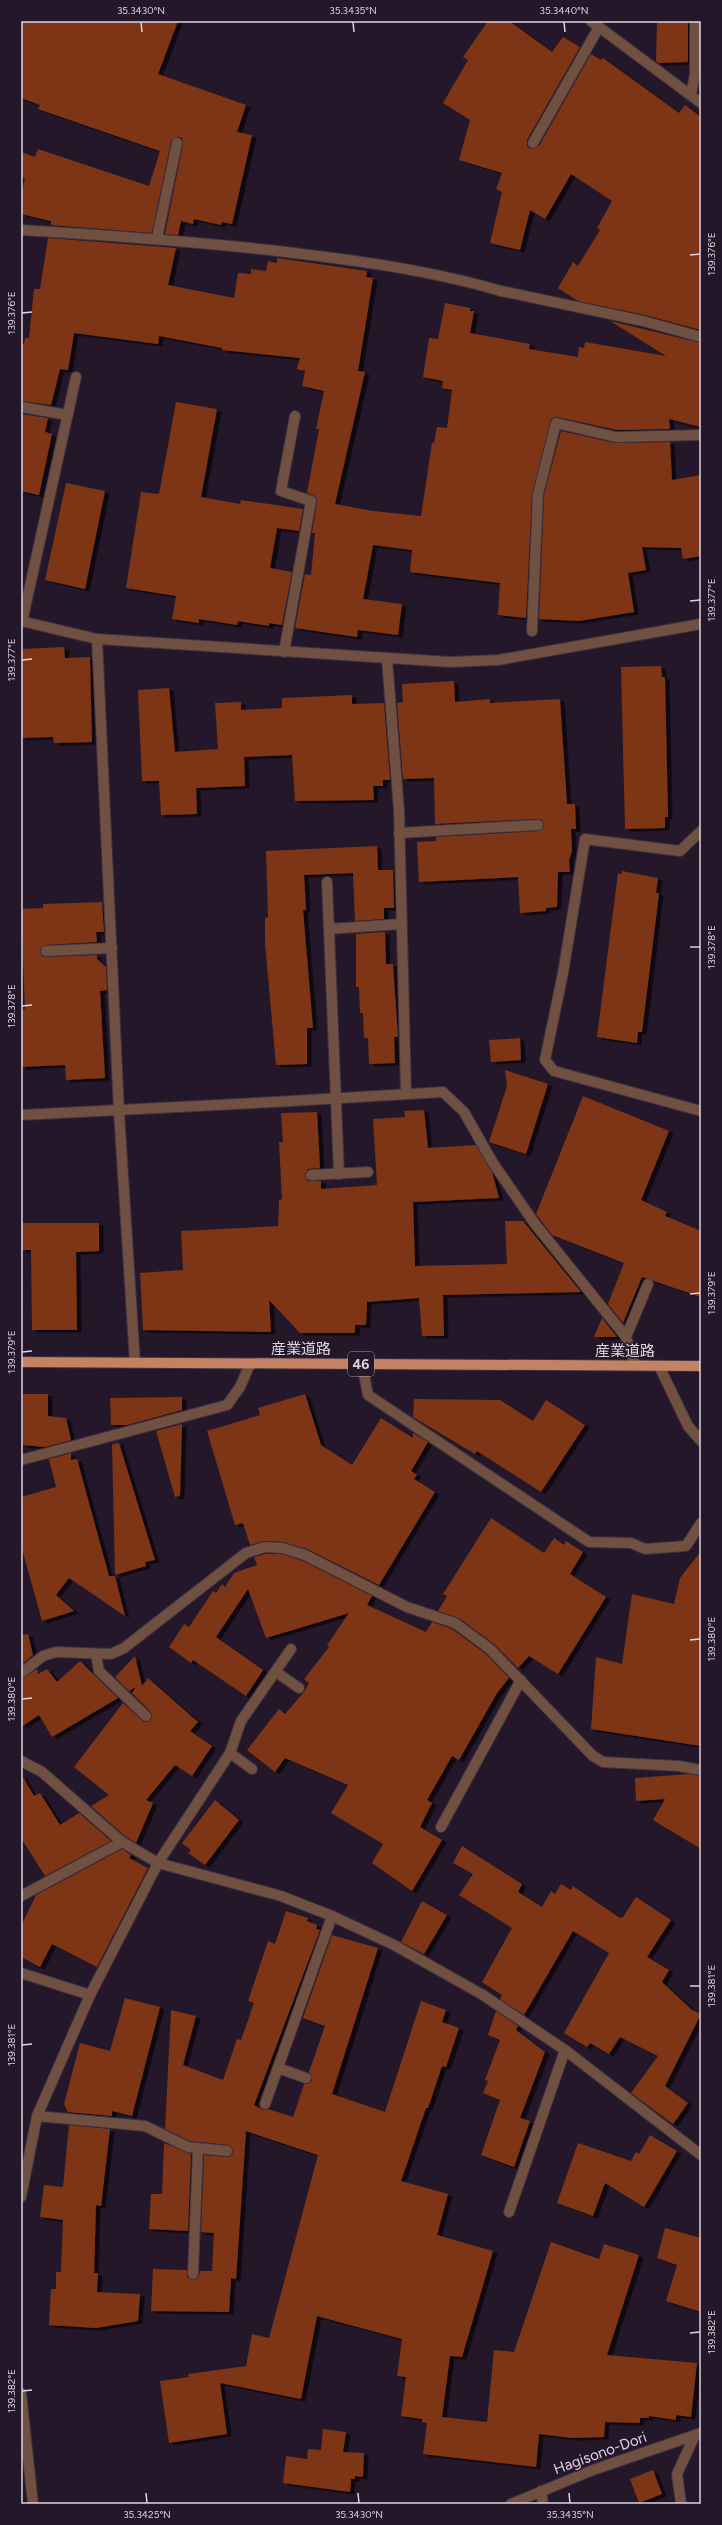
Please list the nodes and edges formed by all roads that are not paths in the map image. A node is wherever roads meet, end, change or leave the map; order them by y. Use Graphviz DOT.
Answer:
graph roads {
  1 [pos="695,21"];
  2 [pos="595,24"];
  3 [pos="691,95"];
  4 [pos="701,103"];
  5 [pos="533,142"];
  6 [pos="176,143"];
  7 [pos="21,230"];
  8 [pos="157,238"];
  9 [pos="701,337"];
  10 [pos="76,377"];
  11 [pos="21,407"];
  12 [pos="68,414"];
  13 [pos="295,416"];
  14 [pos="701,435"];
  15 [pos="21,621"];
  16 [pos="701,624"];
  17 [pos="532,631"];
  18 [pos="97,639"];
  19 [pos="284,652"];
  20 [pos="387,659"];
  21 [pos="538,825"];
  22 [pos="701,831"];
  23 [pos="399,833"];
  24 [pos="327,882"];
  25 [pos="401,924"];
  26 [pos="329,929"];
  27 [pos="112,948"];
  28 [pos="46,951"];
  29 [pos="406,1093"];
  30 [pos="336,1098"];
  31 [pos="701,1111"];
  32 [pos="119,1112"];
  33 [pos="21,1115"];
  34 [pos="368,1172"];
  35 [pos="339,1174"];
  36 [pos="311,1175"];
  37 [pos="648,1284"];
  38 [pos="626,1337"];
  39 [pos="21,1362"];
  40 [pos="135,1363"];
  41 [pos="250,1364"];
  42 [pos="362,1364"];
  43 [pos="635,1366"];
  44 [pos="659,1366"];
  45 [pos="701,1366"];
  46 [pos="701,1441"];
  47 [pos="21,1460"];
  48 [pos="701,1523"];
  49 [pos="291,1649"];
  50 [pos="96,1655"];
  51 [pos="276,1672"];
  52 [pos="21,1673"];
  53 [pos="521,1680"];
  54 [pos="299,1688"];
  55 [pos="146,1716"];
  56 [pos="230,1753"];
  57 [pos="21,1761"];
  58 [pos="252,1770"];
  59 [pos="701,1770"];
  60 [pos="441,1827"];
  61 [pos="122,1842"];
  62 [pos="158,1863"];
  63 [pos="21,1896"];
  64 [pos="332,1916"];
  65 [pos="21,1973"];
  66 [pos="90,1995"];
  67 [pos="565,2050"];
  68 [pos="278,2068"];
  69 [pos="306,2078"];
  70 [pos="265,2104"];
  71 [pos="37,2116"];
  72 [pos="198,2149"];
  73 [pos="227,2151"];
  74 [pos="701,2155"];
  75 [pos="21,2197"];
  76 [pos="509,2212"];
  77 [pos="193,2274"];
  78 [pos="21,2393"];
  79 [pos="698,2434"];
  80 [pos="541,2491"];
  81 [pos="33,2504"];
  82 [pos="511,2504"];
  83 [pos="543,2504"];
  84 [pos="681,2504"];
  1 -- 3 [label="street"];
  2 -- 3 [label="street"];
  2 -- 5 [label="street"];
  3 -- 4 [label="street"];
  6 -- 8 [label="street"];
  7 -- 8 [label="street"];
  8 -- 9 [label="street"];
  10 -- 12 [label="street"];
  11 -- 12 [label="street"];
  12 -- 15 [label="street"];
  13 -- 19 [label="street"];
  14 -- 17 [label="street"];
  15 -- 18 [label="street"];
  16 -- 20 [label="street"];
  18 -- 19 [label="street"];
  18 -- 27 [label="street"];
  19 -- 20 [label="street"];
  20 -- 23 [label="street"];
  21 -- 23 [label="street"];
  22 -- 31 [label="street"];
  23 -- 25 [label="street"];
  24 -- 26 [label="street"];
  25 -- 26 [label="street"];
  25 -- 29 [label="street"];
  26 -- 30 [label="street"];
  27 -- 28 [label="street"];
  27 -- 32 [label="street"];
  29 -- 30 [label="street"];
  29 -- 38 [label="street"];
  30 -- 32 [label="street"];
  30 -- 35 [label="street"];
  32 -- 33 [label="street"];
  32 -- 40 [label="street"];
  34 -- 35 [label="street"];
  35 -- 36 [label="street"];
  37 -- 38 [label="street"];
  38 -- 43 [label="street"];
  39 -- 40 [label="main road, 産業道路 / 46"];
  40 -- 41 [label="main road, 産業道路 / 46"];
  41 -- 42 [label="main road, 産業道路 / 46"];
  41 -- 47 [label="street"];
  42 -- 43 [label="main road, 産業道路 / 46"];
  42 -- 48 [label="street"];
  43 -- 44 [label="main road, 産業道路 / 46"];
  44 -- 45 [label="main road, 産業道路 / 46"];
  44 -- 46 [label="street"];
  49 -- 51 [label="street"];
  50 -- 52 [label="street"];
  50 -- 53 [label="street"];
  50 -- 55 [label="street"];
  51 -- 54 [label="street"];
  51 -- 56 [label="street"];
  53 -- 59 [label="street"];
  53 -- 60 [label="street"];
  56 -- 58 [label="street"];
  56 -- 62 [label="street"];
  57 -- 61 [label="street"];
  61 -- 62 [label="street"];
  61 -- 63 [label="street"];
  62 -- 64 [label="street"];
  62 -- 66 [label="street"];
  64 -- 67 [label="street"];
  64 -- 68 [label="street"];
  65 -- 66 [label="street"];
  66 -- 71 [label="street"];
  67 -- 74 [label="street"];
  67 -- 76 [label="street"];
  68 -- 69 [label="street"];
  68 -- 70 [label="street"];
  71 -- 72 [label="street"];
  71 -- 75 [label="street"];
  72 -- 73 [label="street"];
  72 -- 77 [label="street"];
  78 -- 81 [label="street"];
  79 -- 80 [label="street, Hagisono-Dori"];
  79 -- 84 [label="street"];
  80 -- 82 [label="street, Hagisono-Dori"];
  80 -- 83 [label="street"];
}
